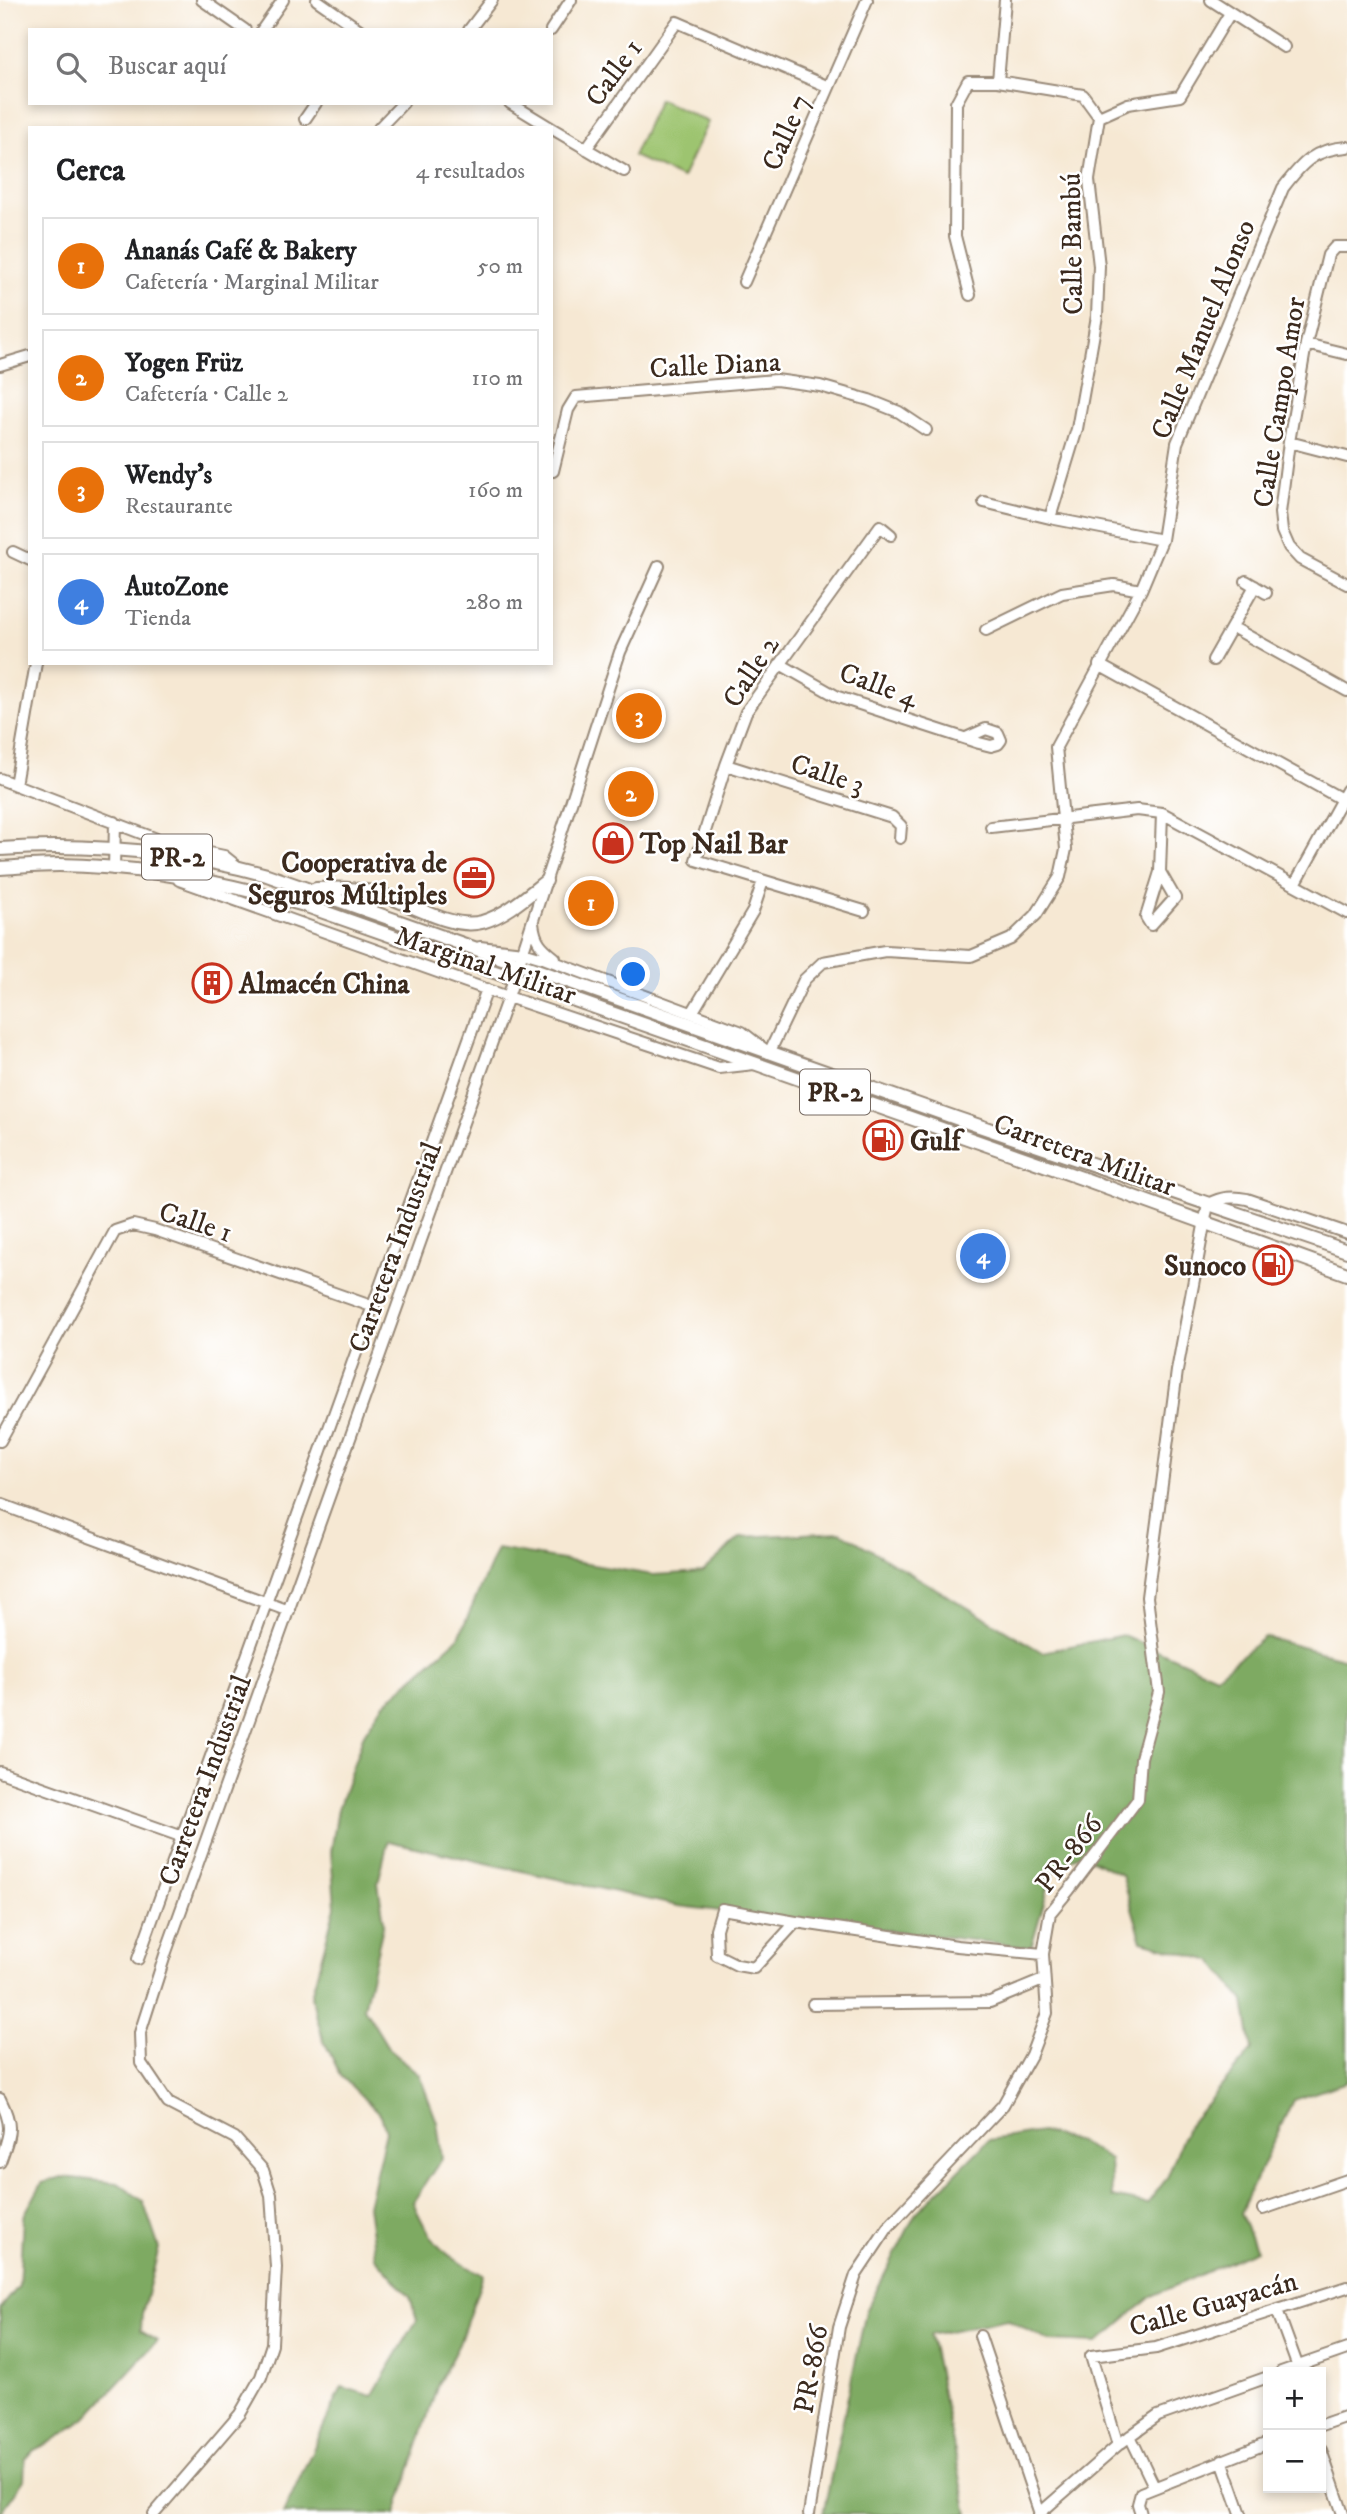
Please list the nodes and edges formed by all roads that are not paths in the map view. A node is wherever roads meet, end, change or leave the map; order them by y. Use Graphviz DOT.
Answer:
graph roads {
  1 [pos="202,0"];
  2 [pos="283,0"];
  3 [pos="317,0"];
  4 [pos="492,0"];
  5 [pos="571,0"];
  6 [pos="867,0"];
  7 [pos="1005,0"];
  8 [pos="1211,0"];
  9 [pos="1230,13"];
  10 [pos="241,28"];
  11 [pos="263,28"];
  12 [pos="357,28"];
  13 [pos="471,28"];
  14 [pos="552,28"];
  15 [pos="1284,47"];
  16 [pos="998,81"];
  17 [pos="830,87"];
  18 [pos="315,105"];
  19 [pos="401,105"];
  20 [pos="513,105"];
  21 [pos="1099,117"];
  22 [pos="305,119"];
  23 [pos="381,126"];
  24 [pos="548,126"];
  25 [pos="553,129"];
  26 [pos="1347,146"];
  27 [pos="586,149"];
  28 [pos="624,171"];
  29 [pos="1344,247"];
  30 [pos="744,282"];
  31 [pos="970,295"];
  32 [pos="1306,344"];
  33 [pos="1347,354"];
  34 [pos="28,357"];
  35 [pos="0,365"];
  36 [pos="926,430"];
  37 [pos="1289,442"];
  38 [pos="1347,457"];
  39 [pos="553,471"];
  40 [pos="984,502"];
  41 [pos="1050,518"];
  42 [pos="891,535"];
  43 [pos="1162,540"];
  44 [pos="13,552"];
  45 [pos="28,559"];
  46 [pos="659,566"];
  47 [pos="1347,584"];
  48 [pos="1141,590"];
  49 [pos="1266,593"];
  50 [pos="1231,627"];
  51 [pos="986,630"];
  52 [pos="1213,660"];
  53 [pos="780,664"];
  54 [pos="36,665"];
  55 [pos="1099,665"];
  56 [pos="1347,691"];
  57 [pos="966,738"];
  58 [pos="726,765"];
  59 [pos="0,779"];
  60 [pos="15,785"];
  61 [pos="1345,797"];
  62 [pos="1161,813"];
  63 [pos="1064,819"];
  64 [pos="115,822"];
  65 [pos="991,827"];
  66 [pos="900,838"];
  67 [pos="0,849"];
  68 [pos="114,849"];
  69 [pos="0,868"];
  70 [pos="239,868"];
  71 [pos="114,869"];
  72 [pos="1160,873"];
  73 [pos="160,874"];
  74 [pos="546,881"];
  75 [pos="763,881"];
  76 [pos="1295,884"];
  77 [pos="309,890"];
  78 [pos="864,911"];
  79 [pos="1347,913"];
  80 [pos="533,922"];
  81 [pos="521,958"];
  82 [pos="565,966"];
  83 [pos="514,979"];
  84 [pos="487,989"];
  85 [pos="508,997"];
  86 [pos="692,1013"];
  87 [pos="769,1053"];
  88 [pos="755,1063"];
  89 [pos="1208,1203"];
  90 [pos="1204,1223"];
  91 [pos="1347,1233"];
  92 [pos="1347,1251"];
  93 [pos="1347,1274"];
  94 [pos="374,1307"];
  95 [pos="0,1441"];
  96 [pos="0,1504"];
  97 [pos="267,1602"];
  98 [pos="289,1611"];
  99 [pos="0,1772"];
  100 [pos="183,1837"];
  101 [pos="796,1922"];
  102 [pos="1043,1954"];
  103 [pos="138,1959"];
  104 [pos="1043,1980"];
  105 [pos="813,2004"];
  106 [pos="0,2099"];
  107 [pos="0,2162"];
  108 [pos="1347,2180"];
  109 [pos="1263,2209"];
  110 [pos="1347,2287"];
  111 [pos="1277,2311"];
  112 [pos="980,2336"];
  113 [pos="1347,2349"];
  114 [pos="1297,2367"];
  115 [pos="1303,2367"];
  116 [pos="1263,2379"];
  117 [pos="1347,2416"];
  118 [pos="1326,2423"];
  119 [pos="1130,2436"];
  120 [pos="1118,2445"];
  121 [pos="1263,2446"];
  122 [pos="1222,2460"];
  123 [pos="1326,2465"];
  124 [pos="1154,2486"];
  125 [pos="154,2514"];
  126 [pos="809,2514"];
  127 [pos="1040,2514"];
  128 [pos="1141,2514"];
  129 [pos="1241,2514"];
  130 [pos="1343,2514"];
  1 -- 10 [label="street"];
  2 -- 11 [label="street"];
  3 -- 12 [label="street"];
  4 -- 13 [label="street"];
  5 -- 14 [label="street"];
  6 -- 17 [label="street, Calle 7"];
  7 -- 16 [label="street"];
  8 -- 9 [label="street"];
  9 -- 15 [label="street"];
  9 -- 21 [label="street"];
  16 -- 21 [label="street"];
  16 -- 31 [label="street"];
  17 -- 27 [label="street, Calle 1"];
  17 -- 30 [label="street, Calle 7"];
  18 -- 22 [label="street"];
  19 -- 23 [label="street"];
  20 -- 24 [label="street, Calle 1"];
  21 -- 41 [label="street, Calle Bambú"];
  25 -- 27 [label="street, Calle 1"];
  26 -- 43 [label="street, Calle Manuel Alonso"];
  27 -- 28 [label="street"];
  29 -- 32 [label="street, Calle Campo Amor"];
  32 -- 33 [label="street"];
  32 -- 37 [label="street, Calle Campo Amor"];
  34 -- 35 [label="street"];
  36 -- 39 [label="street, Calle Diana"];
  37 -- 38 [label="street"];
  37 -- 47 [label="street, Calle Campo Amor"];
  40 -- 41 [label="street"];
  41 -- 43 [label="street"];
  42 -- 53 [label="street, Calle 2"];
  43 -- 48 [label="street, Calle Manuel Alonso"];
  44 -- 45 [label="street"];
  46 -- 74 [label="street, Carretera Industrial"];
  48 -- 51 [label="street"];
  48 -- 55 [label="street, Calle Manuel Alonso"];
  49 -- 50 [label="street"];
  50 -- 52 [label="street"];
  50 -- 56 [label="street"];
  53 -- 57 [label="street, Calle 4"];
  53 -- 58 [label="street, Calle 2"];
  54 -- 60 [label="street"];
  55 -- 61 [label="street"];
  55 -- 63 [label="street, Calle Manuel Alonso"];
  58 -- 66 [label="street, Calle 3"];
  58 -- 75 [label="street, Calle 2"];
  59 -- 60 [label="street"];
  60 -- 64 [label="street"];
  61 -- 76 [label="street"];
  62 -- 63 [label="street"];
  62 -- 72 [label="street"];
  62 -- 76 [label="street"];
  63 -- 65 [label="street"];
  63 -- 87 [label="street, Calle Manuel Alonso"];
  64 -- 68 [label="street"];
  64 -- 70 [label="street"];
  67 -- 68 [label="main road, Carretera Militar / PR-2"];
  68 -- 70 [label="main road, Carretera Militar / PR-2"];
  68 -- 71 [label="street"];
  69 -- 71 [label="main road, Carretera Militar / PR-2"];
  70 -- 77 [label="main road, Carretera Militar / PR-2"];
  71 -- 73 [label="main road, Carretera Militar / PR-2"];
  73 -- 83 [label="main road, Carretera Militar / PR-2"];
  73 -- 84 [label="street, Marginal Militar"];
  74 -- 77 [label="main road"];
  74 -- 80 [label="street, Carretera Industrial"];
  75 -- 78 [label="street"];
  75 -- 86 [label="street"];
  76 -- 79 [label="street"];
  77 -- 81 [label="main road, Carretera Militar / PR-2"];
  80 -- 81 [label="street, Carretera Industrial"];
  80 -- 82 [label="street"];
  81 -- 82 [label="street, Marginal Militar"];
  81 -- 83 [label="street, Carretera Industrial"];
  81 -- 87 [label="main road, Carretera Militar / PR-2"];
  82 -- 86 [label="street, Marginal Militar"];
  83 -- 85 [label="street, Carretera Industrial"];
  83 -- 88 [label="main road, Carretera Militar / PR-2"];
  84 -- 85 [label="street, Marginal Militar"];
  84 -- 94 [label="street"];
  85 -- 88 [label="street, Marginal Militar"];
  85 -- 98 [label="street, Carretera Industrial"];
  86 -- 87 [label="street, Marginal Militar"];
  87 -- 89 [label="main road, Carretera Militar / PR-2"];
  88 -- 90 [label="main road, Carretera Militar / PR-2"];
  89 -- 90 [label="street, PR-866 / PR-866"];
  89 -- 91 [label="street"];
  89 -- 92 [label="main road, Carretera Militar / PR-2"];
  90 -- 93 [label="main road, Carretera Militar / PR-2"];
  90 -- 102 [label="street, PR-866 / PR-866"];
  94 -- 95 [label="street, Calle 1"];
  94 -- 97 [label="street"];
  96 -- 97 [label="street"];
  97 -- 98 [label="street"];
  97 -- 100 [label="street"];
  98 -- 125 [label="street, Carretera Industrial"];
  99 -- 100 [label="street"];
  100 -- 103 [label="street"];
  101 -- 101 [label="street"];
  101 -- 102 [label="street"];
  102 -- 104 [label="street, PR-866 / PR-866"];
  104 -- 105 [label="street"];
  104 -- 126 [label="street, PR-866 / PR-866"];
  106 -- 107 [label="street"];
  108 -- 109 [label="street"];
  110 -- 111 [label="street, Calle Guayacán"];
  111 -- 114 [label="street"];
  111 -- 120 [label="street, Calle Guayacán"];
  112 -- 127 [label="street"];
  113 -- 115 [label="street"];
  116 -- 119 [label="street"];
  117 -- 118 [label="street"];
  119 -- 120 [label="street"];
  119 -- 124 [label="street"];
  120 -- 127 [label="street"];
  121 -- 122 [label="street"];
  122 -- 124 [label="street"];
  122 -- 129 [label="street"];
  123 -- 130 [label="street"];
  124 -- 128 [label="street"];
}
